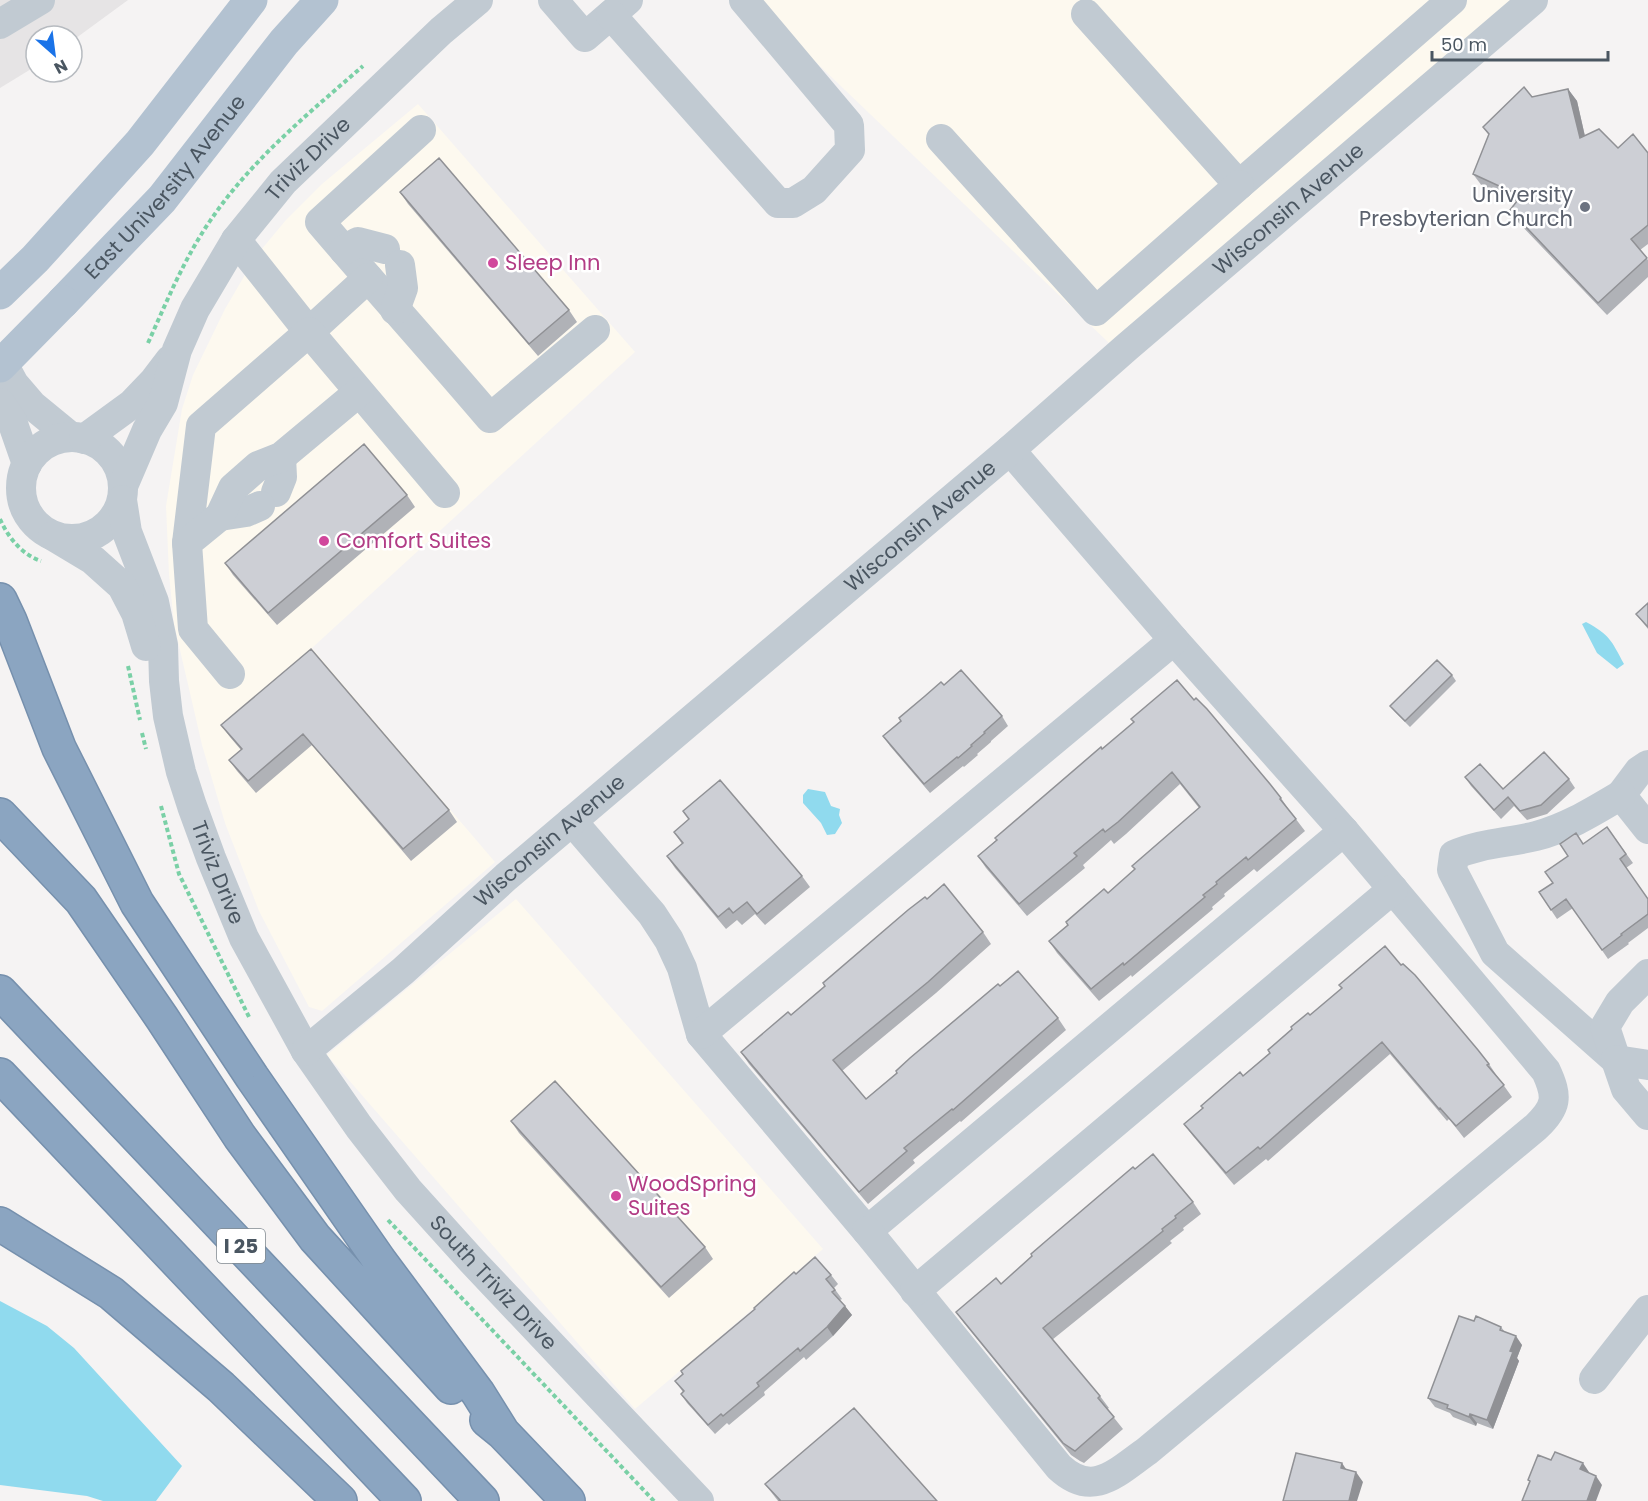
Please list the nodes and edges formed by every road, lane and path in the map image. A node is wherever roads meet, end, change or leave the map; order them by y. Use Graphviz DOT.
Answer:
graph roads {
  1 [pos="40,0"];
  2 [pos="251,0"];
  3 [pos="322,0"];
  4 [pos="478,0"];
  5 [pos="553,0"];
  6 [pos="737,0"];
  7 [pos="744,0"];
  8 [pos="1452,0"];
  9 [pos="1533,0"];
  10 [pos="620,8"];
  11 [pos="1086,14"];
  12 [pos="0,24"];
  13 [pos="421,130"];
  14 [pos="941,139"];
  15 [pos="1239,185"];
  16 [pos="778,203"];
  17 [pos="236,240"];
  18 [pos="344,250"];
  19 [pos="368,278"];
  20 [pos="0,293"];
  21 [pos="394,310"];
  22 [pos="1096,310"];
  23 [pos="595,330"];
  24 [pos="309,332"];
  25 [pos="1127,347"];
  26 [pos="177,350"];
  27 [pos="0,357"];
  28 [pos="0,366"];
  29 [pos="359,392"];
  30 [pos="0,402"];
  31 [pos="78,438"];
  32 [pos="1010,450"];
  33 [pos="282,457"];
  34 [pos="27,464"];
  35 [pos="122,493"];
  36 [pos="445,493"];
  37 [pos="220,516"];
  38 [pos="48,533"];
  39 [pos="187,543"];
  40 [pos="0,600"];
  41 [pos="1174,640"];
  42 [pos="230,674"];
  43 [pos="164,681"];
  44 [pos="1648,765"];
  45 [pos="1621,795"];
  46 [pos="0,815"];
  47 [pos="572,821"];
  48 [pos="1648,829"];
  49 [pos="1344,831"];
  50 [pos="1393,889"];
  51 [pos="1648,974"];
  52 [pos="0,992"];
  53 [pos="701,1034"];
  54 [pos="306,1051"];
  55 [pos="1616,1060"];
  56 [pos="1648,1065"];
  57 [pos="0,1075"];
  58 [pos="1648,1116"];
  59 [pos="0,1224"];
  60 [pos="867,1231"];
  61 [pos="915,1291"];
  62 [pos="1648,1310"];
  63 [pos="1594,1379"];
  64 [pos="503,1433"];
  65 [pos="340,1501"];
  66 [pos="404,1501"];
  67 [pos="482,1501"];
  68 [pos="568,1501"];
  69 [pos="699,1501"];
  1 -- 12 [label="street"];
  2 -- 20 [label="main road"];
  3 -- 28 [label="main road, East University Avenue, bridge"];
  4 -- 17 [label="street, Triviz Drive"];
  5 -- 10 [label="street"];
  6 -- 16 [label="street"];
  7 -- 16 [label="street"];
  8 -- 15 [label="street"];
  9 -- 25 [label="street, Wisconsin Avenue"];
  10 -- 16 [label="street"];
  11 -- 15 [label="street"];
  13 -- 18 [label="street"];
  14 -- 22 [label="street"];
  15 -- 22 [label="street"];
  17 -- 24 [label="street"];
  17 -- 26 [label="street, Triviz Drive"];
  18 -- 19 [label="street"];
  18 -- 21 [label="street"];
  19 -- 21 [label="street"];
  19 -- 24 [label="street"];
  21 -- 23 [label="street"];
  22 -- 25 [label="street"];
  24 -- 29 [label="street"];
  24 -- 39 [label="street"];
  25 -- 32 [label="street, Wisconsin Avenue"];
  26 -- 31 [label="street, Triviz Drive"];
  26 -- 35 [label="street, Triviz Drive"];
  27 -- 31 [label="street"];
  29 -- 33 [label="street"];
  29 -- 36 [label="street"];
  30 -- 34 [label="street"];
  31 -- 34 [label="street"];
  31 -- 35 [label="street"];
  32 -- 41 [label="street"];
  32 -- 47 [label="street, Wisconsin Avenue"];
  33 -- 37 [label="street"];
  33 -- 37 [label="street"];
  34 -- 38 [label="street"];
  35 -- 38 [label="street"];
  35 -- 43 [label="street, Triviz Drive"];
  37 -- 39 [label="street"];
  38 -- 43 [label="street, Triviz Drive"];
  39 -- 42 [label="street"];
  40 -- 64 [label="highway"];
  41 -- 49 [label="street"];
  41 -- 53 [label="street"];
  43 -- 54 [label="street, Triviz Drive"];
  44 -- 45 [label="street"];
  45 -- 48 [label="street"];
  45 -- 55 [label="street"];
  46 -- 64 [label="highway"];
  47 -- 53 [label="street"];
  47 -- 54 [label="street, Wisconsin Avenue"];
  49 -- 50 [label="street"];
  49 -- 60 [label="street"];
  50 -- 61 [label="street"];
  50 -- 61 [label="street"];
  51 -- 55 [label="street"];
  52 -- 67 [label="highway, I 25"];
  53 -- 60 [label="street"];
  54 -- 69 [label="street, South Triviz Drive"];
  55 -- 56 [label="street"];
  55 -- 58 [label="street"];
  57 -- 66 [label="highway, I 25"];
  59 -- 65 [label="highway"];
  60 -- 61 [label="street"];
  62 -- 63 [label="street"];
  64 -- 68 [label="highway"];
}
